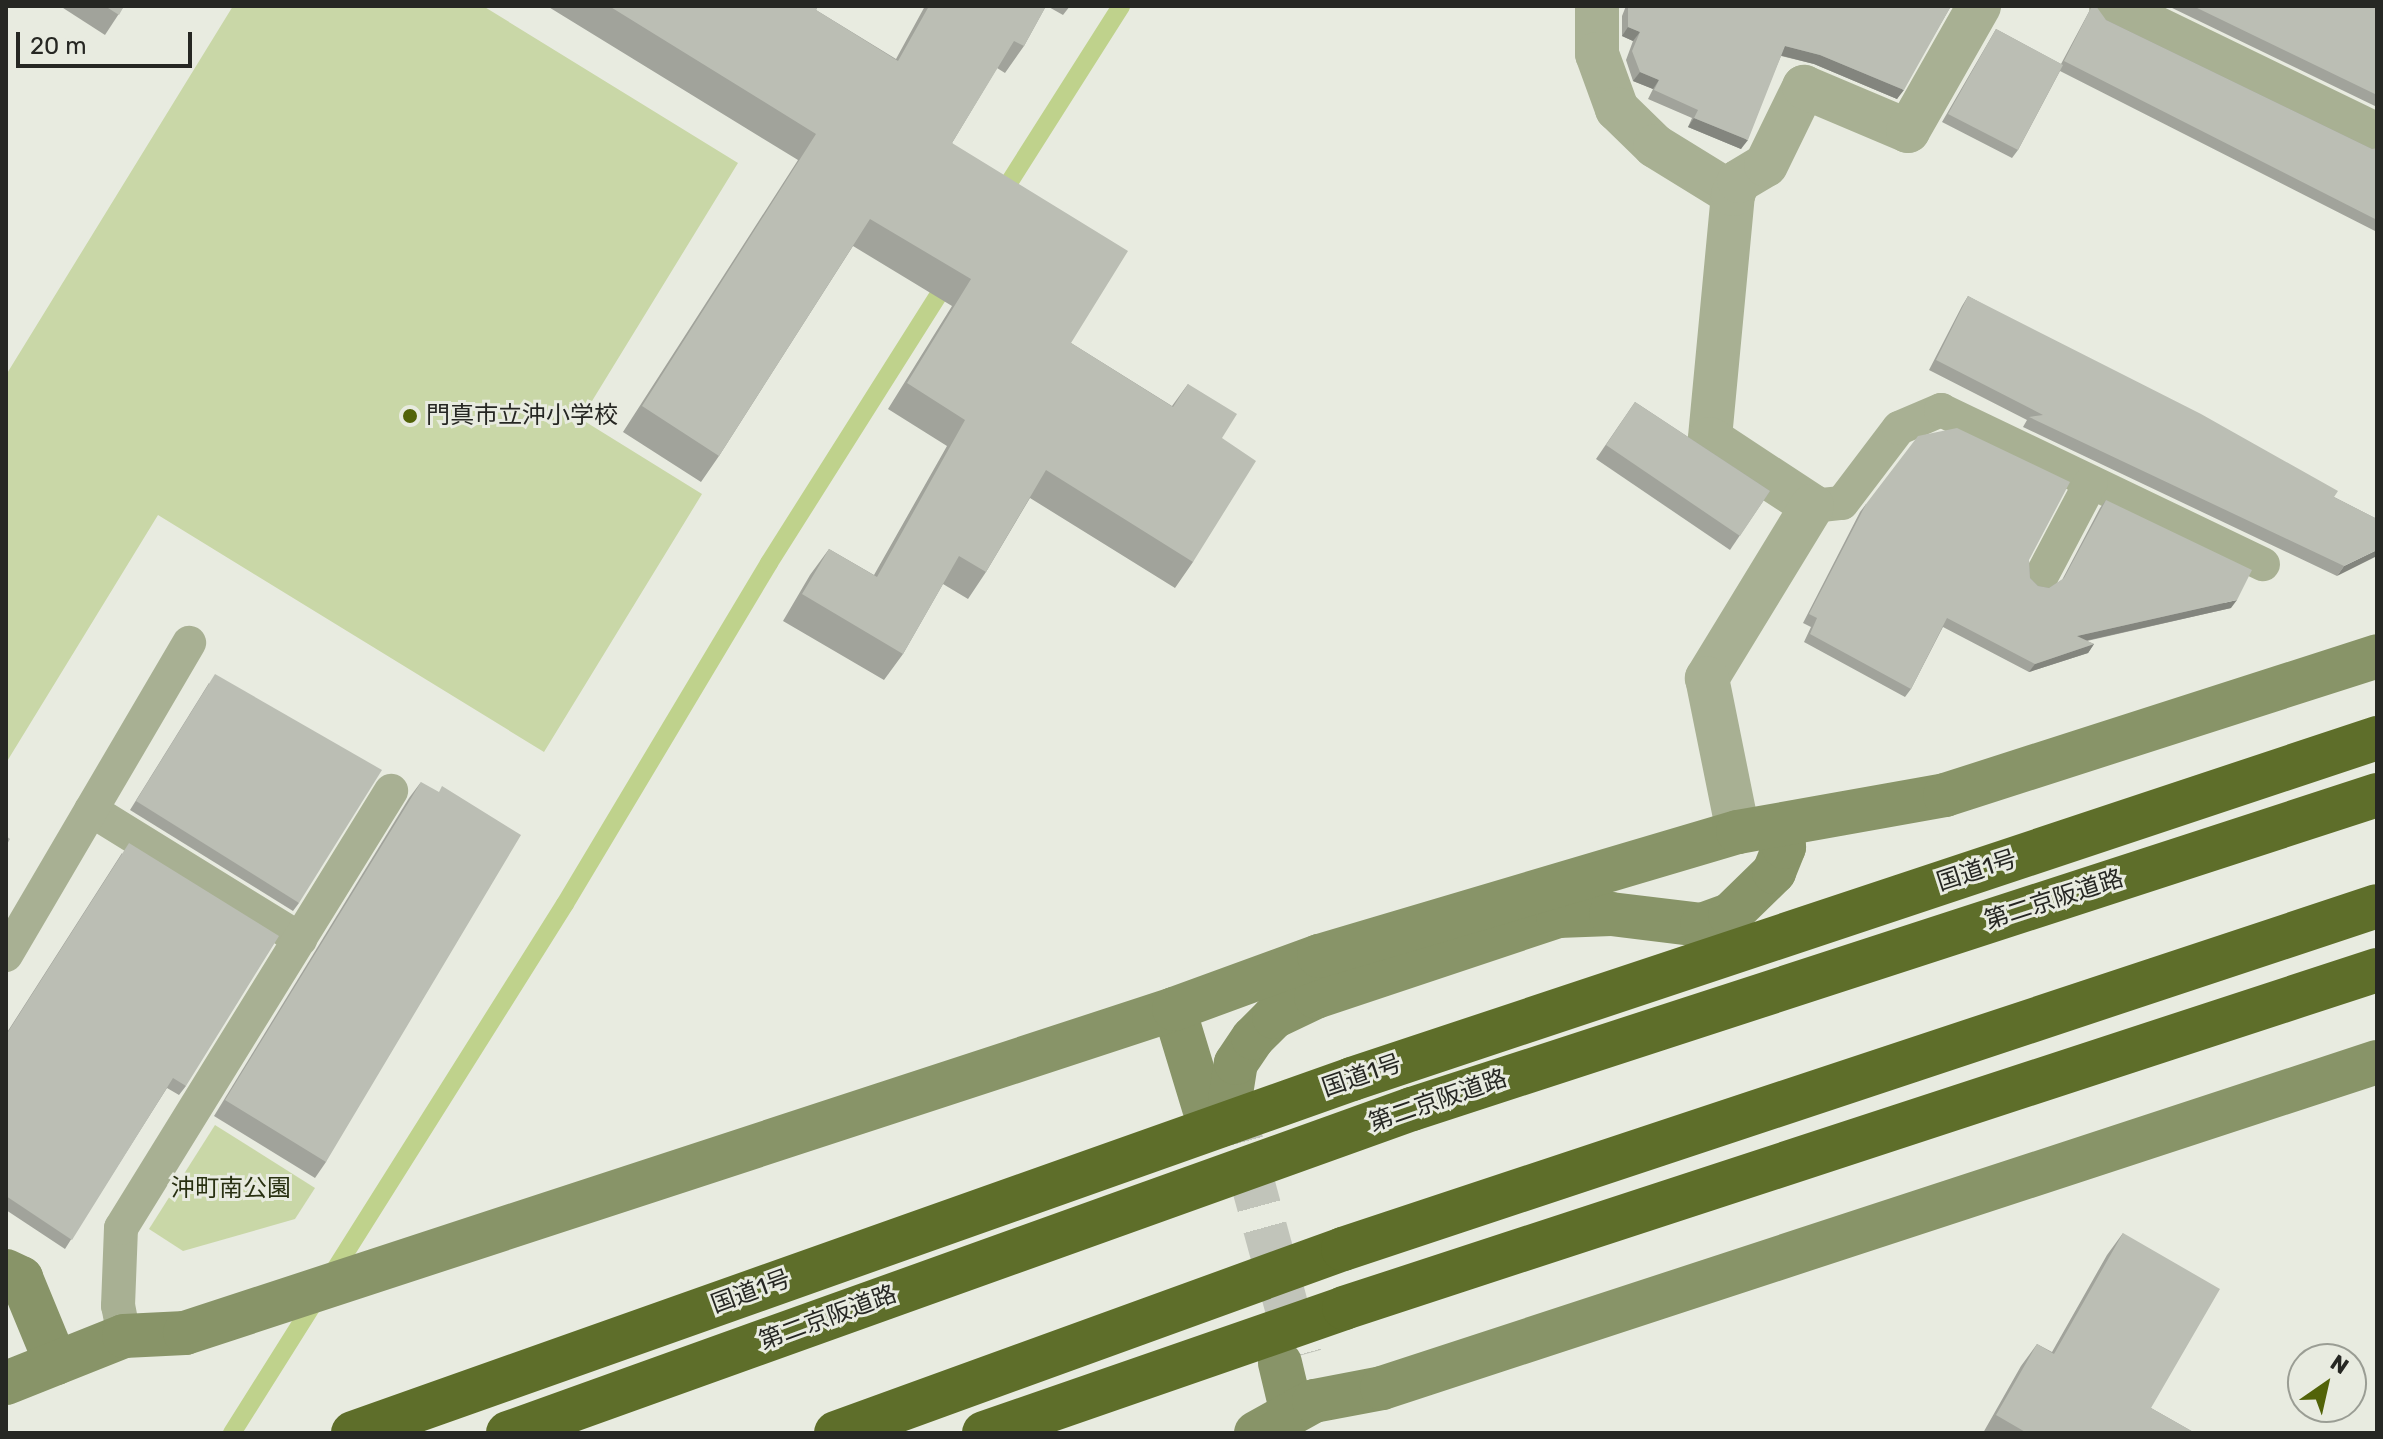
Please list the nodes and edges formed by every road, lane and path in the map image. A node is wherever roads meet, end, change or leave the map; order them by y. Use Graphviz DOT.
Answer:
graph roads {
  1 [pos="1597,6"];
  2 [pos="1979,6"];
  3 [pos="2111,6"];
  4 [pos="2377,135"];
  5 [pos="1733,194"];
  6 [pos="2091,482"];
  7 [pos="1812,506"];
  8 [pos="2263,564"];
  9 [pos="2041,577"];
  10 [pos="189,643"];
  11 [pos="2377,656"];
  12 [pos="2377,738"];
  13 [pos="391,791"];
  14 [pos="2377,795"];
  15 [pos="91,810"];
  16 [pos="1736,811"];
  17 [pos="1781,825"];
  18 [pos="2377,906"];
  19 [pos="300,939"];
  20 [pos="6,955"];
  21 [pos="2377,970"];
  22 [pos="1174,1009"];
  23 [pos="2377,1062"];
  24 [pos="6,1271"];
  25 [pos="124,1336"];
  26 [pos="1290,1360"];
  27 [pos="56,1363"];
  28 [pos="6,1383"];
  29 [pos="1302,1405"];
  30 [pos="353,1433"];
  31 [pos="508,1433"];
  32 [pos="836,1433"];
  33 [pos="984,1433"];
  34 [pos="1256,1433"];
  1 -- 5 [label="street"];
  2 -- 5 [label="street"];
  3 -- 4 [label="street"];
  5 -- 7 [label="street"];
  6 -- 7 [label="lane"];
  6 -- 8 [label="lane"];
  6 -- 9 [label="lane"];
  7 -- 16 [label="street"];
  10 -- 15 [label="lane"];
  11 -- 17 [label="street"];
  12 -- 30 [label="highway, 国道1号"];
  13 -- 19 [label="lane"];
  14 -- 31 [label="highway, 第二京阪道路, bridge"];
  15 -- 19 [label="lane"];
  15 -- 20 [label="lane"];
  16 -- 17 [label="street"];
  16 -- 22 [label="street"];
  17 -- 22 [label="street"];
  18 -- 32 [label="highway, bridge"];
  19 -- 25 [label="lane"];
  21 -- 33 [label="highway"];
  22 -- 25 [label="street"];
  23 -- 29 [label="street"];
  24 -- 27 [label="street"];
  25 -- 27 [label="street"];
  26 -- 29 [label="street"];
  27 -- 28 [label="street"];
  29 -- 34 [label="street"];
}
